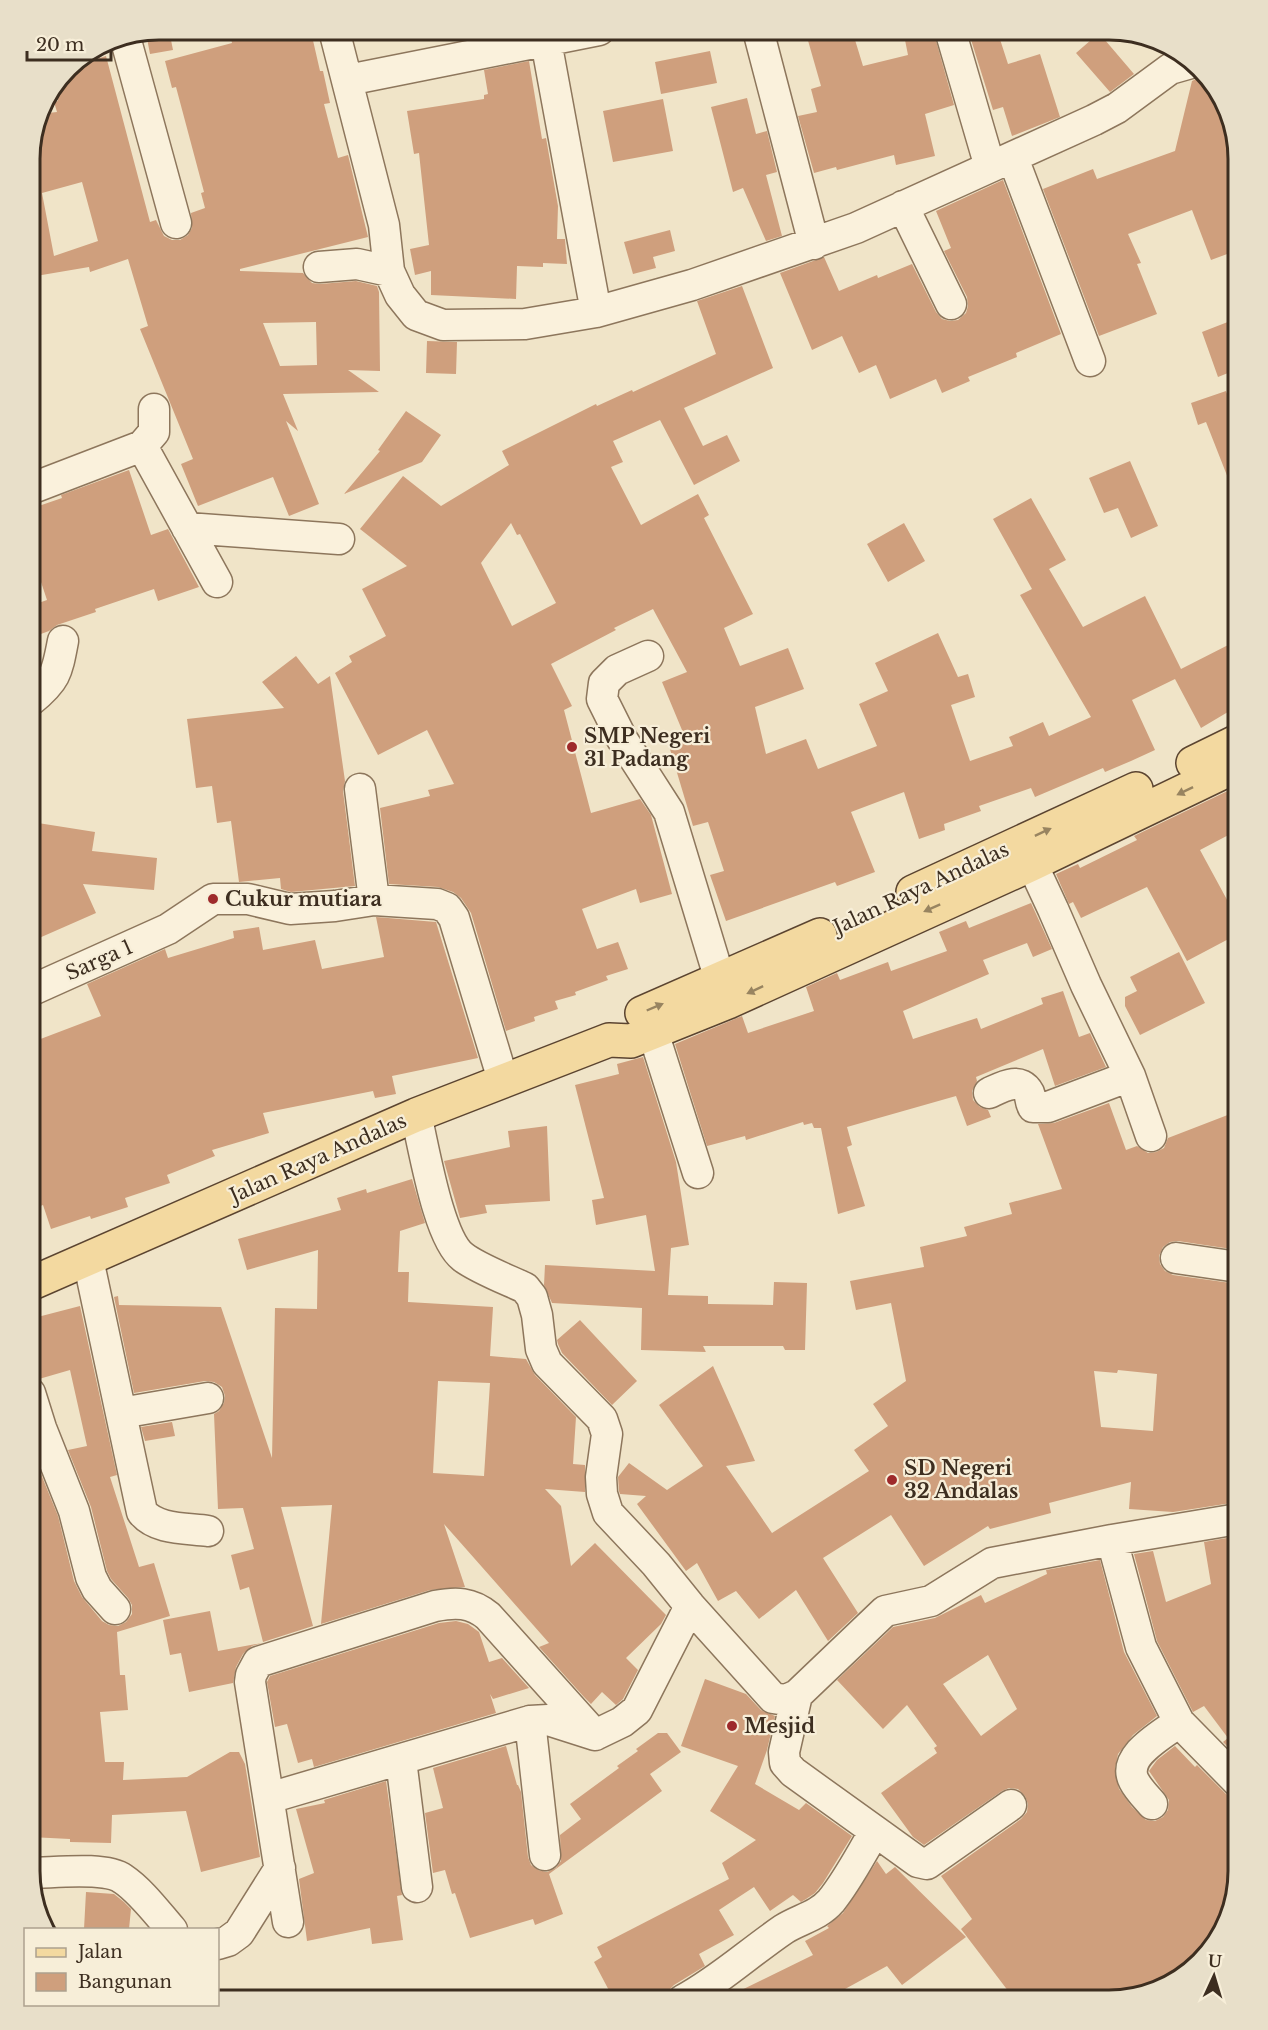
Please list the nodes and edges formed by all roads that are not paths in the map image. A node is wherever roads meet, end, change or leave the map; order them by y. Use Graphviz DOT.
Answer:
graph roads {
  1 [pos="337,40"];
  2 [pos="546,41"];
  3 [pos="761,41"];
  4 [pos="954,41"];
  5 [pos="127,45"];
  6 [pos="1181,66"];
  7 [pos="348,80"];
  8 [pos="1002,163"];
  9 [pos="903,206"];
  10 [pos="176,223"];
  11 [pos="814,244"];
  12 [pos="319,267"];
  13 [pos="389,271"];
  14 [pos="951,304"];
  15 [pos="596,312"];
  16 [pos="1090,361"];
  17 [pos="154,409"];
  18 [pos="142,447"];
  19 [pos="41,485"];
  20 [pos="187,528"];
  21 [pos="339,539"];
  22 [pos="217,582"];
  23 [pos="63,641"];
  24 [pos="648,656"];
  25 [pos="41,692"];
  26 [pos="1228,746"];
  27 [pos="1228,770"];
  28 [pos="360,789"];
  29 [pos="1032,864"];
  30 [pos="964,882"];
  31 [pos="374,900"];
  32 [pos="720,980"];
  33 [pos="41,986"];
  34 [pos="653,1032"];
  35 [pos="609,1040"];
  36 [pos="1130,1076"];
  37 [pos="503,1080"];
  38 [pos="989,1093"];
  39 [pos="416,1114"];
  40 [pos="1151,1136"];
  41 [pos="698,1173"];
  42 [pos="1176,1258"];
  43 [pos="88,1259"];
  44 [pos="1228,1266"];
  45 [pos="40,1280"];
  46 [pos="208,1398"];
  47 [pos="121,1413"];
  48 [pos="40,1426"];
  49 [pos="1228,1521"];
  50 [pos="208,1531"];
  51 [pos="1112,1540"];
  52 [pos="690,1606"];
  53 [pos="115,1609"];
  54 [pos="797,1695"];
  55 [pos="530,1721"];
  56 [pos="1179,1722"];
  57 [pos="596,1735"];
  58 [pos="401,1760"];
  59 [pos="1228,1772"];
  60 [pos="269,1798"];
  61 [pos="1152,1804"];
  62 [pos="1011,1805"];
  63 [pos="875,1831"];
  64 [pos="545,1855"];
  65 [pos="280,1868"];
  66 [pos="40,1873"];
  67 [pos="417,1887"];
  68 [pos="288,1922"];
  69 [pos="171,1928"];
  70 [pos="219,1944"];
  71 [pos="717,1990"];
  1 -- 7 [label="street"];
  2 -- 7 [label="street"];
  2 -- 15 [label="street"];
  3 -- 11 [label="street"];
  4 -- 8 [label="street"];
  5 -- 10 [label="street"];
  6 -- 8 [label="street"];
  7 -- 13 [label="street"];
  8 -- 9 [label="street"];
  8 -- 16 [label="street"];
  9 -- 11 [label="street"];
  9 -- 14 [label="street"];
  11 -- 15 [label="street"];
  12 -- 13 [label="street"];
  13 -- 15 [label="street"];
  17 -- 18 [label="street"];
  18 -- 19 [label="street"];
  18 -- 20 [label="street"];
  20 -- 21 [label="street"];
  20 -- 22 [label="street"];
  23 -- 25 [label="street"];
  24 -- 32 [label="street"];
  30 -- 26 [label="main road, Jalan Raya Andalas, one-way"];
  27 -- 29 [label="main road, Jalan Raya Andalas, one-way"];
  28 -- 31 [label="street"];
  29 -- 30 [label="main road, Jalan Raya Andalas"];
  29 -- 36 [label="street"];
  30 -- 32 [label="main road, Jalan Raya Andalas"];
  30 -- 34 [label="main road, Jalan Raya Andalas, one-way"];
  31 -- 33 [label="street, Sarga 1"];
  31 -- 37 [label="street, Sarga 1"];
  35 -- 32 [label="main road, Jalan Raya Andalas, one-way"];
  34 -- 35 [label="main road, Jalan Raya Andalas"];
  34 -- 41 [label="street"];
  35 -- 37 [label="main road, Jalan Raya Andalas"];
  36 -- 38 [label="street"];
  36 -- 40 [label="street"];
  37 -- 39 [label="main road, Jalan Raya Andalas"];
  39 -- 43 [label="main road, Jalan Raya Andalas"];
  39 -- 52 [label="street"];
  42 -- 44 [label="street"];
  43 -- 45 [label="main road, Jalan Raya Andalas"];
  43 -- 47 [label="street"];
  46 -- 47 [label="street"];
  47 -- 50 [label="street"];
  48 -- 53 [label="street"];
  49 -- 51 [label="street"];
  51 -- 54 [label="street"];
  51 -- 56 [label="street"];
  52 -- 54 [label="street"];
  52 -- 57 [label="street"];
  54 -- 63 [label="street"];
  55 -- 57 [label="street"];
  55 -- 58 [label="street"];
  55 -- 64 [label="street"];
  56 -- 59 [label="street"];
  56 -- 61 [label="street"];
  57 -- 60 [label="street"];
  58 -- 60 [label="street"];
  58 -- 67 [label="street"];
  60 -- 65 [label="street"];
  62 -- 63 [label="street"];
  63 -- 71 [label="street"];
  65 -- 68 [label="street"];
  65 -- 70 [label="street"];
  66 -- 69 [label="street"];
}
